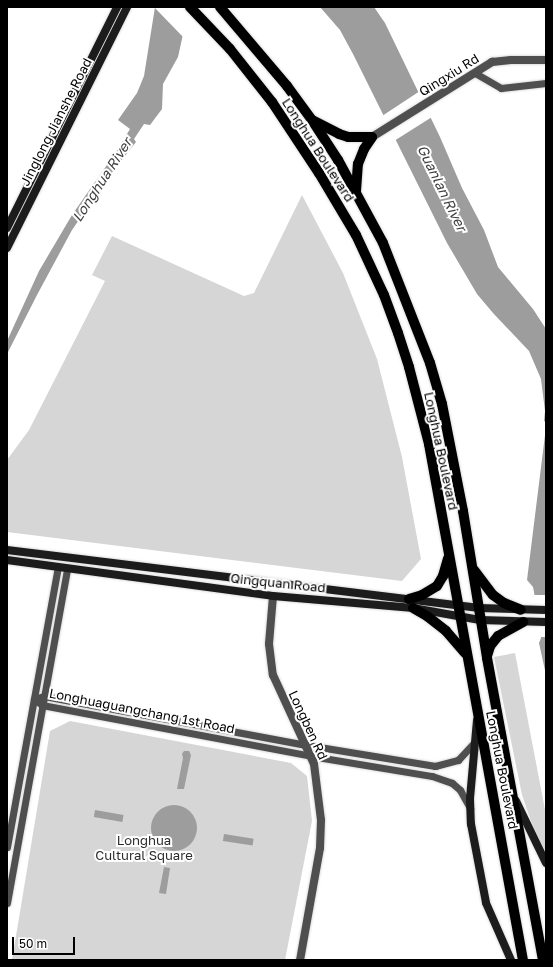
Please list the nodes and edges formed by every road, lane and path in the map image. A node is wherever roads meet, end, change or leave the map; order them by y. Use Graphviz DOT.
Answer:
graph roads {
  1 [pos="117,7"];
  2 [pos="127,7"];
  3 [pos="190,7"];
  4 [pos="220,7"];
  5 [pos="546,60"];
  6 [pos="475,74"];
  7 [pos="546,83"];
  8 [pos="312,120"];
  9 [pos="372,137"];
  10 [pos="356,192"];
  11 [pos="7,228"];
  12 [pos="7,248"];
  13 [pos="7,550"];
  14 [pos="448,553"];
  15 [pos="7,560"];
  16 [pos="472,566"];
  17 [pos="63,567"];
  18 [pos="273,596"];
  19 [pos="411,604"];
  20 [pos="457,604"];
  21 [pos="479,608"];
  22 [pos="521,610"];
  23 [pos="546,610"];
  24 [pos="459,616"];
  25 [pos="480,620"];
  26 [pos="523,622"];
  27 [pos="546,622"];
  28 [pos="467,656"];
  29 [pos="487,658"];
  30 [pos="44,696"];
  31 [pos="34,699"];
  32 [pos="42,705"];
  33 [pos="478,715"];
  34 [pos="475,742"];
  35 [pos="307,745"];
  36 [pos="311,756"];
  37 [pos="513,795"];
  38 [pos="470,810"];
  39 [pos="7,847"];
  40 [pos="546,863"];
  41 [pos="7,903"];
  42 [pos="300,960"];
  43 [pos="511,960"];
  44 [pos="523,960"];
  45 [pos="543,960"];
  1 -- 11 [label="main road, Jinglong Jianshe Road"];
  2 -- 12 [label="main road, Jinglong Jianshe Road"];
  3 -- 14 [label="main road, Longhua Boulevard"];
  4 -- 8 [label="main road, Longhua Boulevard"];
  5 -- 6 [label="street, Qingxiu Rd"];
  6 -- 7 [label="street"];
  6 -- 9 [label="street, Qingxiu Rd"];
  8 -- 9 [label="main road"];
  8 -- 10 [label="main road, Longhua Boulevard"];
  9 -- 10 [label="main road"];
  10 -- 16 [label="main road, Longhua Boulevard"];
  13 -- 19 [label="main road, Qingquan Road"];
  14 -- 19 [label="main road"];
  14 -- 20 [label="main road, Longhua Boulevard"];
  15 -- 17 [label="main road, Qingquan Road"];
  16 -- 21 [label="main road, Longhua Boulevard"];
  16 -- 22 [label="main road"];
  17 -- 18 [label="main road, Qingquan Road"];
  17 -- 30 [label="street"];
  17 -- 31 [label="street"];
  18 -- 19 [label="main road, Qingquan Road"];
  18 -- 35 [label="street, Longben Rd"];
  19 -- 20 [label="main road, Qingquan Road"];
  19 -- 24 [label="main road, Qingquan Road"];
  19 -- 28 [label="main road"];
  20 -- 21 [label="main road, Qingquan Road"];
  20 -- 24 [label="main road, Longhua Boulevard"];
  21 -- 22 [label="main road, Qingquan Road"];
  21 -- 25 [label="main road, Longhua Boulevard"];
  22 -- 23 [label="main road, Qingquan Road"];
  24 -- 25 [label="main road, Qingquan Road"];
  24 -- 28 [label="main road, Longhua Boulevard"];
  25 -- 26 [label="main road, Qingquan Road"];
  25 -- 29 [label="main road, Longhua Boulevard"];
  26 -- 27 [label="main road, Qingquan Road"];
  26 -- 29 [label="main road"];
  28 -- 33 [label="main road, Longhua Boulevard"];
  29 -- 37 [label="main road, Longhua Boulevard"];
  30 -- 31 [label="street, Longhuaguangchang 1st Road"];
  30 -- 32 [label="street"];
  30 -- 35 [label="street, Longhuaguangchang 1st Road"];
  31 -- 32 [label="street, Longhuaguangchang 1st Road"];
  31 -- 39 [label="street"];
  32 -- 36 [label="street, Longhuaguangchang 1st Road"];
  32 -- 41 [label="street"];
  33 -- 34 [label="main road"];
  33 -- 44 [label="main road, Longhua Boulevard"];
  34 -- 35 [label="street, Longhuaguangchang 1st Road"];
  34 -- 38 [label="main road"];
  35 -- 36 [label="street, Longben Rd"];
  36 -- 38 [label="street, Longhuaguangchang 1st Road"];
  36 -- 42 [label="street, Longben Rd"];
  37 -- 40 [label="main road"];
  37 -- 45 [label="main road, Longhua Boulevard"];
  38 -- 43 [label="main road"];
}
